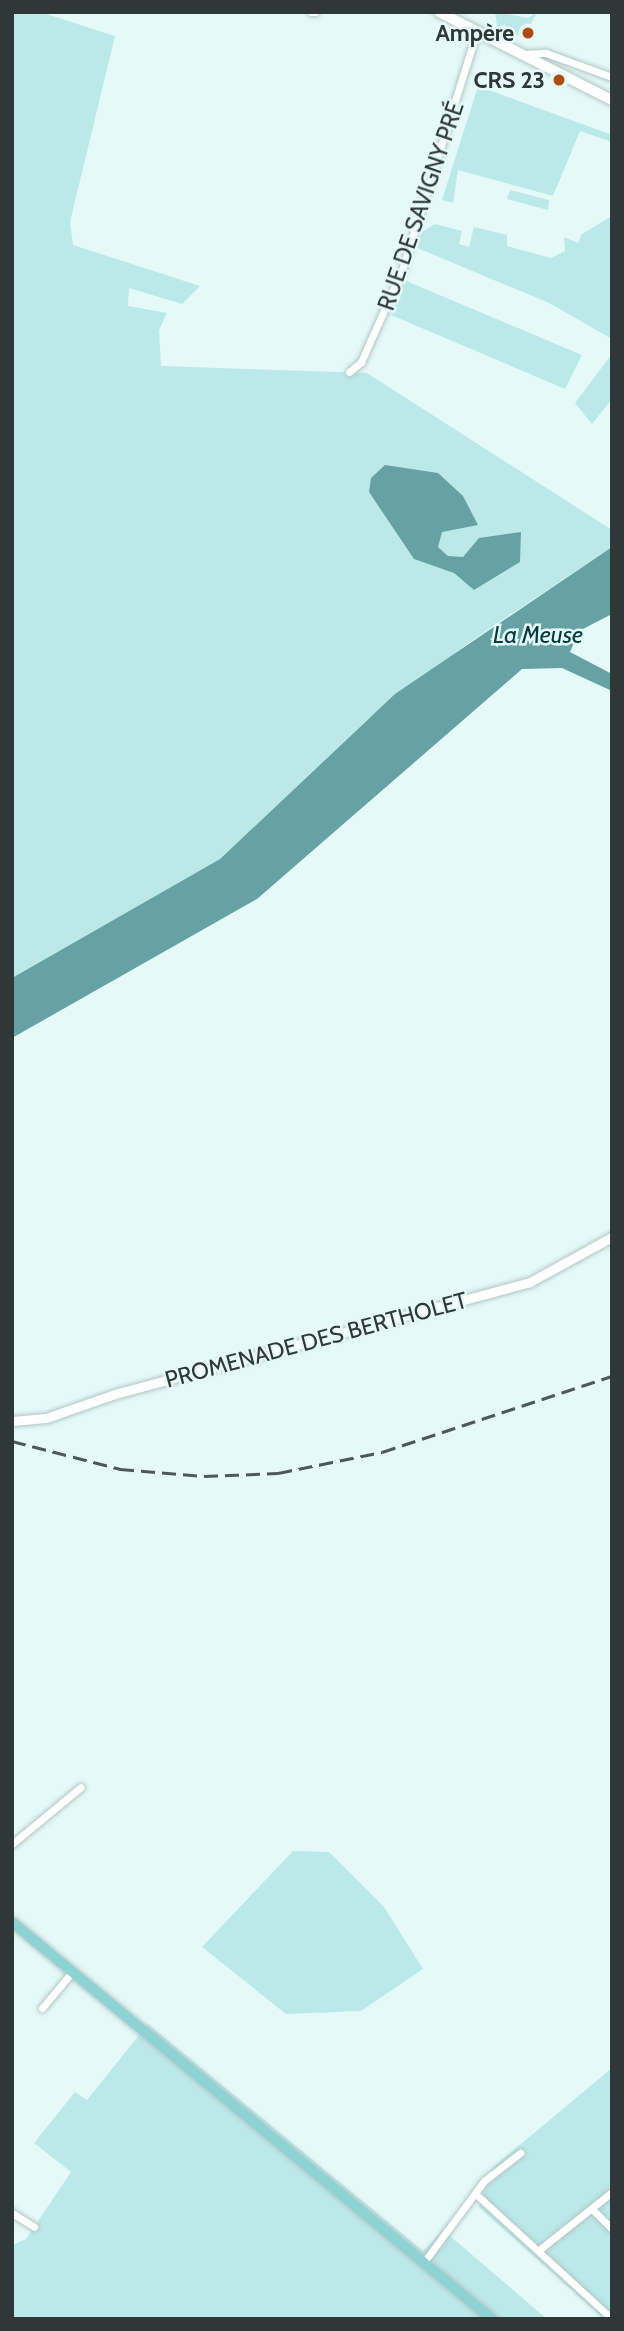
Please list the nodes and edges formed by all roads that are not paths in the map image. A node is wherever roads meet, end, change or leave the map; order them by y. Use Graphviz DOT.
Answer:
graph roads {
  1 [pos="439,12"];
  2 [pos="477,31"];
  3 [pos="524,54"];
  4 [pos="612,77"];
  5 [pos="612,100"];
  6 [pos="349,372"];
  7 [pos="612,1237"];
  8 [pos="12,1421"];
  9 [pos="81,1787"];
  10 [pos="12,1844"];
  11 [pos="12,1922"];
  12 [pos="72,1972"];
  13 [pos="42,2008"];
  14 [pos="520,2154"];
  15 [pos="612,2192"];
  16 [pos="478,2196"];
  17 [pos="592,2209"];
  18 [pos="12,2213"];
  19 [pos="34,2227"];
  20 [pos="612,2229"];
  21 [pos="539,2250"];
  22 [pos="424,2262"];
  23 [pos="492,2319"];
  24 [pos="612,2319"];
  1 -- 2 [label="main road"];
  2 -- 3 [label="main road"];
  2 -- 6 [label="street, RUE DE SAVIGNY PRÉ"];
  3 -- 4 [label="street"];
  3 -- 5 [label="main road"];
  7 -- 8 [label="street, PROMENADE DES BERTHOLET"];
  9 -- 10 [label="street"];
  11 -- 12 [label="main road"];
  12 -- 13 [label="street"];
  12 -- 22 [label="main road"];
  14 -- 16 [label="street"];
  15 -- 17 [label="street"];
  16 -- 21 [label="street"];
  16 -- 22 [label="street"];
  17 -- 20 [label="street"];
  17 -- 21 [label="street"];
  18 -- 19 [label="street"];
  21 -- 24 [label="street"];
  22 -- 23 [label="main road"];
}
